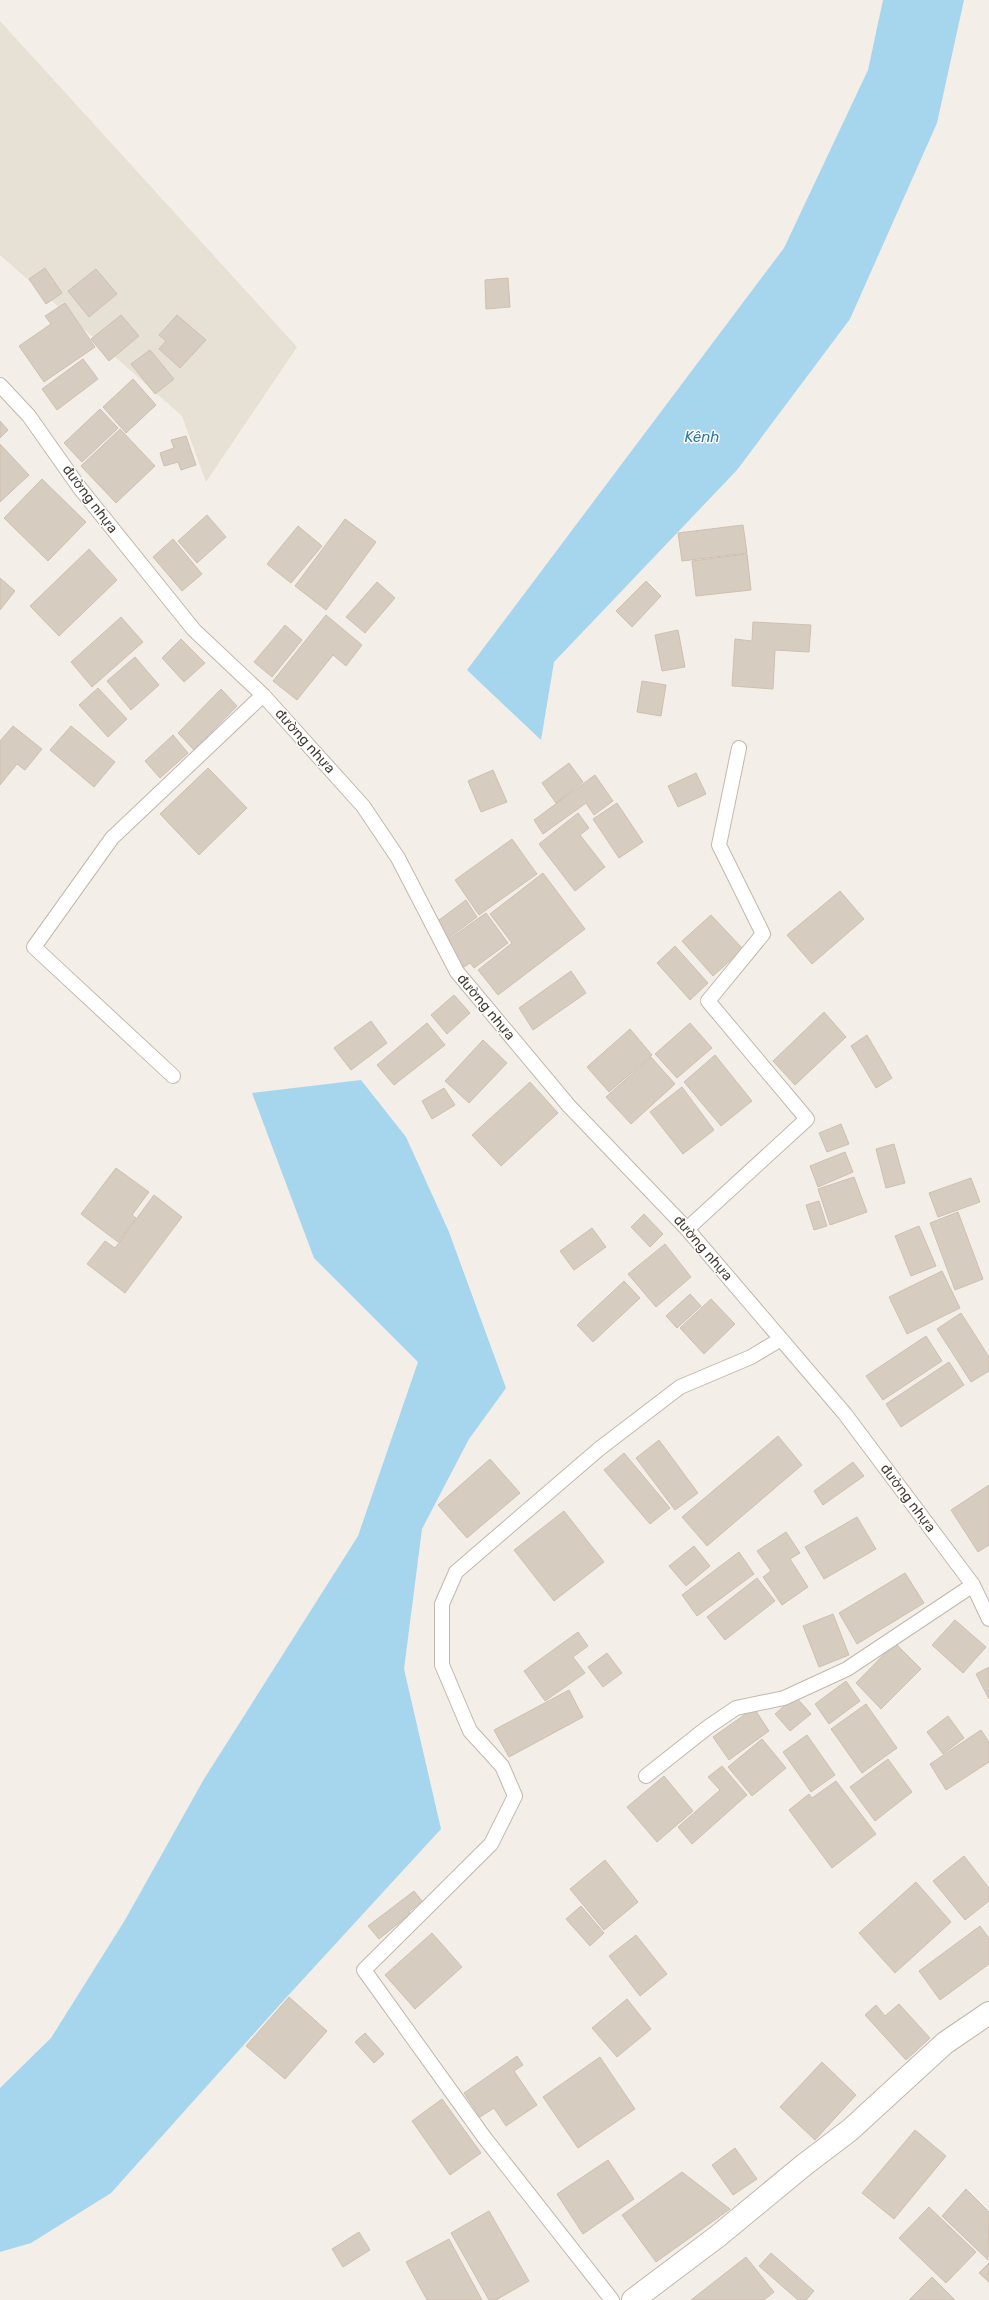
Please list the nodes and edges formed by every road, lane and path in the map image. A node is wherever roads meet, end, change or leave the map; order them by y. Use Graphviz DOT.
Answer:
graph roads {
  1 [pos="0,385"];
  2 [pos="263,695"];
  3 [pos="739,748"];
  4 [pos="173,1076"];
  5 [pos="687,1229"];
  6 [pos="781,1339"];
  7 [pos="973,1585"];
  8 [pos="989,1619"];
  9 [pos="646,1776"];
  10 [pos="989,2013"];
  11 [pos="612,2300"];
  12 [pos="633,2300"];
  1 -- 2 [label="lane, đường nhựa"];
  2 -- 4 [label="lane"];
  2 -- 5 [label="lane, đường nhựa"];
  3 -- 5 [label="lane"];
  5 -- 6 [label="lane, đường nhựa"];
  6 -- 7 [label="lane, đường nhựa"];
  6 -- 11 [label="lane"];
  7 -- 8 [label="lane, đường nhựa"];
  7 -- 9 [label="lane"];
  10 -- 12 [label="street"];
}
